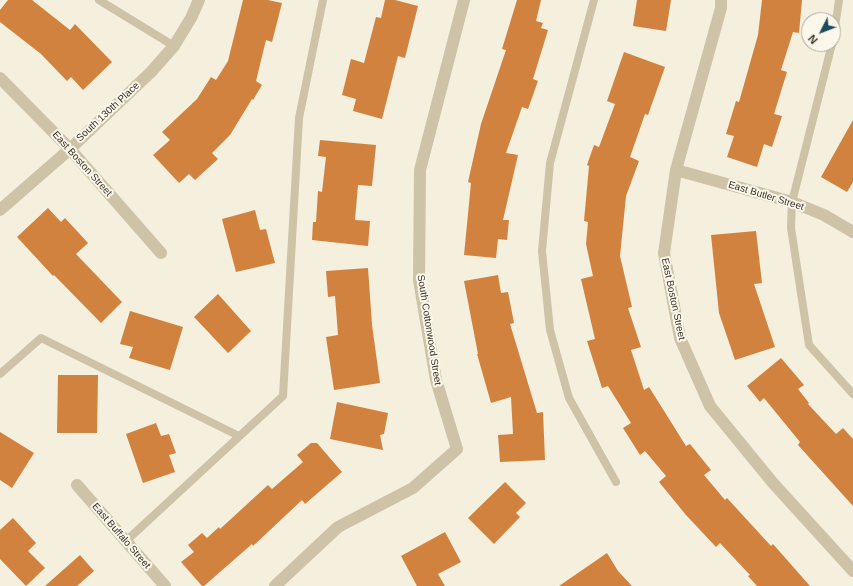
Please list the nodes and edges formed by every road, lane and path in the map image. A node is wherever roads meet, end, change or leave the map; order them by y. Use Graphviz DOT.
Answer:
graph roads {
  1 [pos="99,0"];
  2 [pos="199,0"];
  3 [pos="323,0"];
  4 [pos="464,0"];
  5 [pos="594,0"];
  6 [pos="721,0"];
  7 [pos="839,0"];
  8 [pos="837,12"];
  9 [pos="174,46"];
  10 [pos="830,52"];
  11 [pos="0,78"];
  12 [pos="70,149"];
  13 [pos="676,170"];
  14 [pos="792,202"];
  15 [pos="0,210"];
  16 [pos="853,232"];
  17 [pos="161,253"];
  18 [pos="0,374"];
  19 [pos="853,394"];
  20 [pos="239,436"];
  21 [pos="616,482"];
  22 [pos="77,485"];
  23 [pos="126,541"];
  24 [pos="853,571"];
  25 [pos="165,586"];
  26 [pos="275,586"];
  1 -- 9 [label="lane"];
  2 -- 9 [label="street, South 130th Place"];
  3 -- 20 [label="lane"];
  4 -- 26 [label="street, South Cottonwood Street"];
  5 -- 21 [label="lane"];
  6 -- 13 [label="street, East Boston Street"];
  7 -- 8 [label="lane"];
  9 -- 12 [label="street, South 130th Place"];
  10 -- 14 [label="lane"];
  11 -- 12 [label="street, East Boston Street"];
  12 -- 15 [label="street, South 130th Place"];
  12 -- 17 [label="street, East Boston Street"];
  13 -- 14 [label="street, East Butler Street"];
  13 -- 24 [label="street, East Boston Street"];
  14 -- 16 [label="street, East Butler Street"];
  14 -- 19 [label="lane"];
  18 -- 20 [label="lane"];
  20 -- 23 [label="lane"];
  22 -- 23 [label="street, East Buffalo Street"];
  23 -- 25 [label="street, East Buffalo Street"];
}
